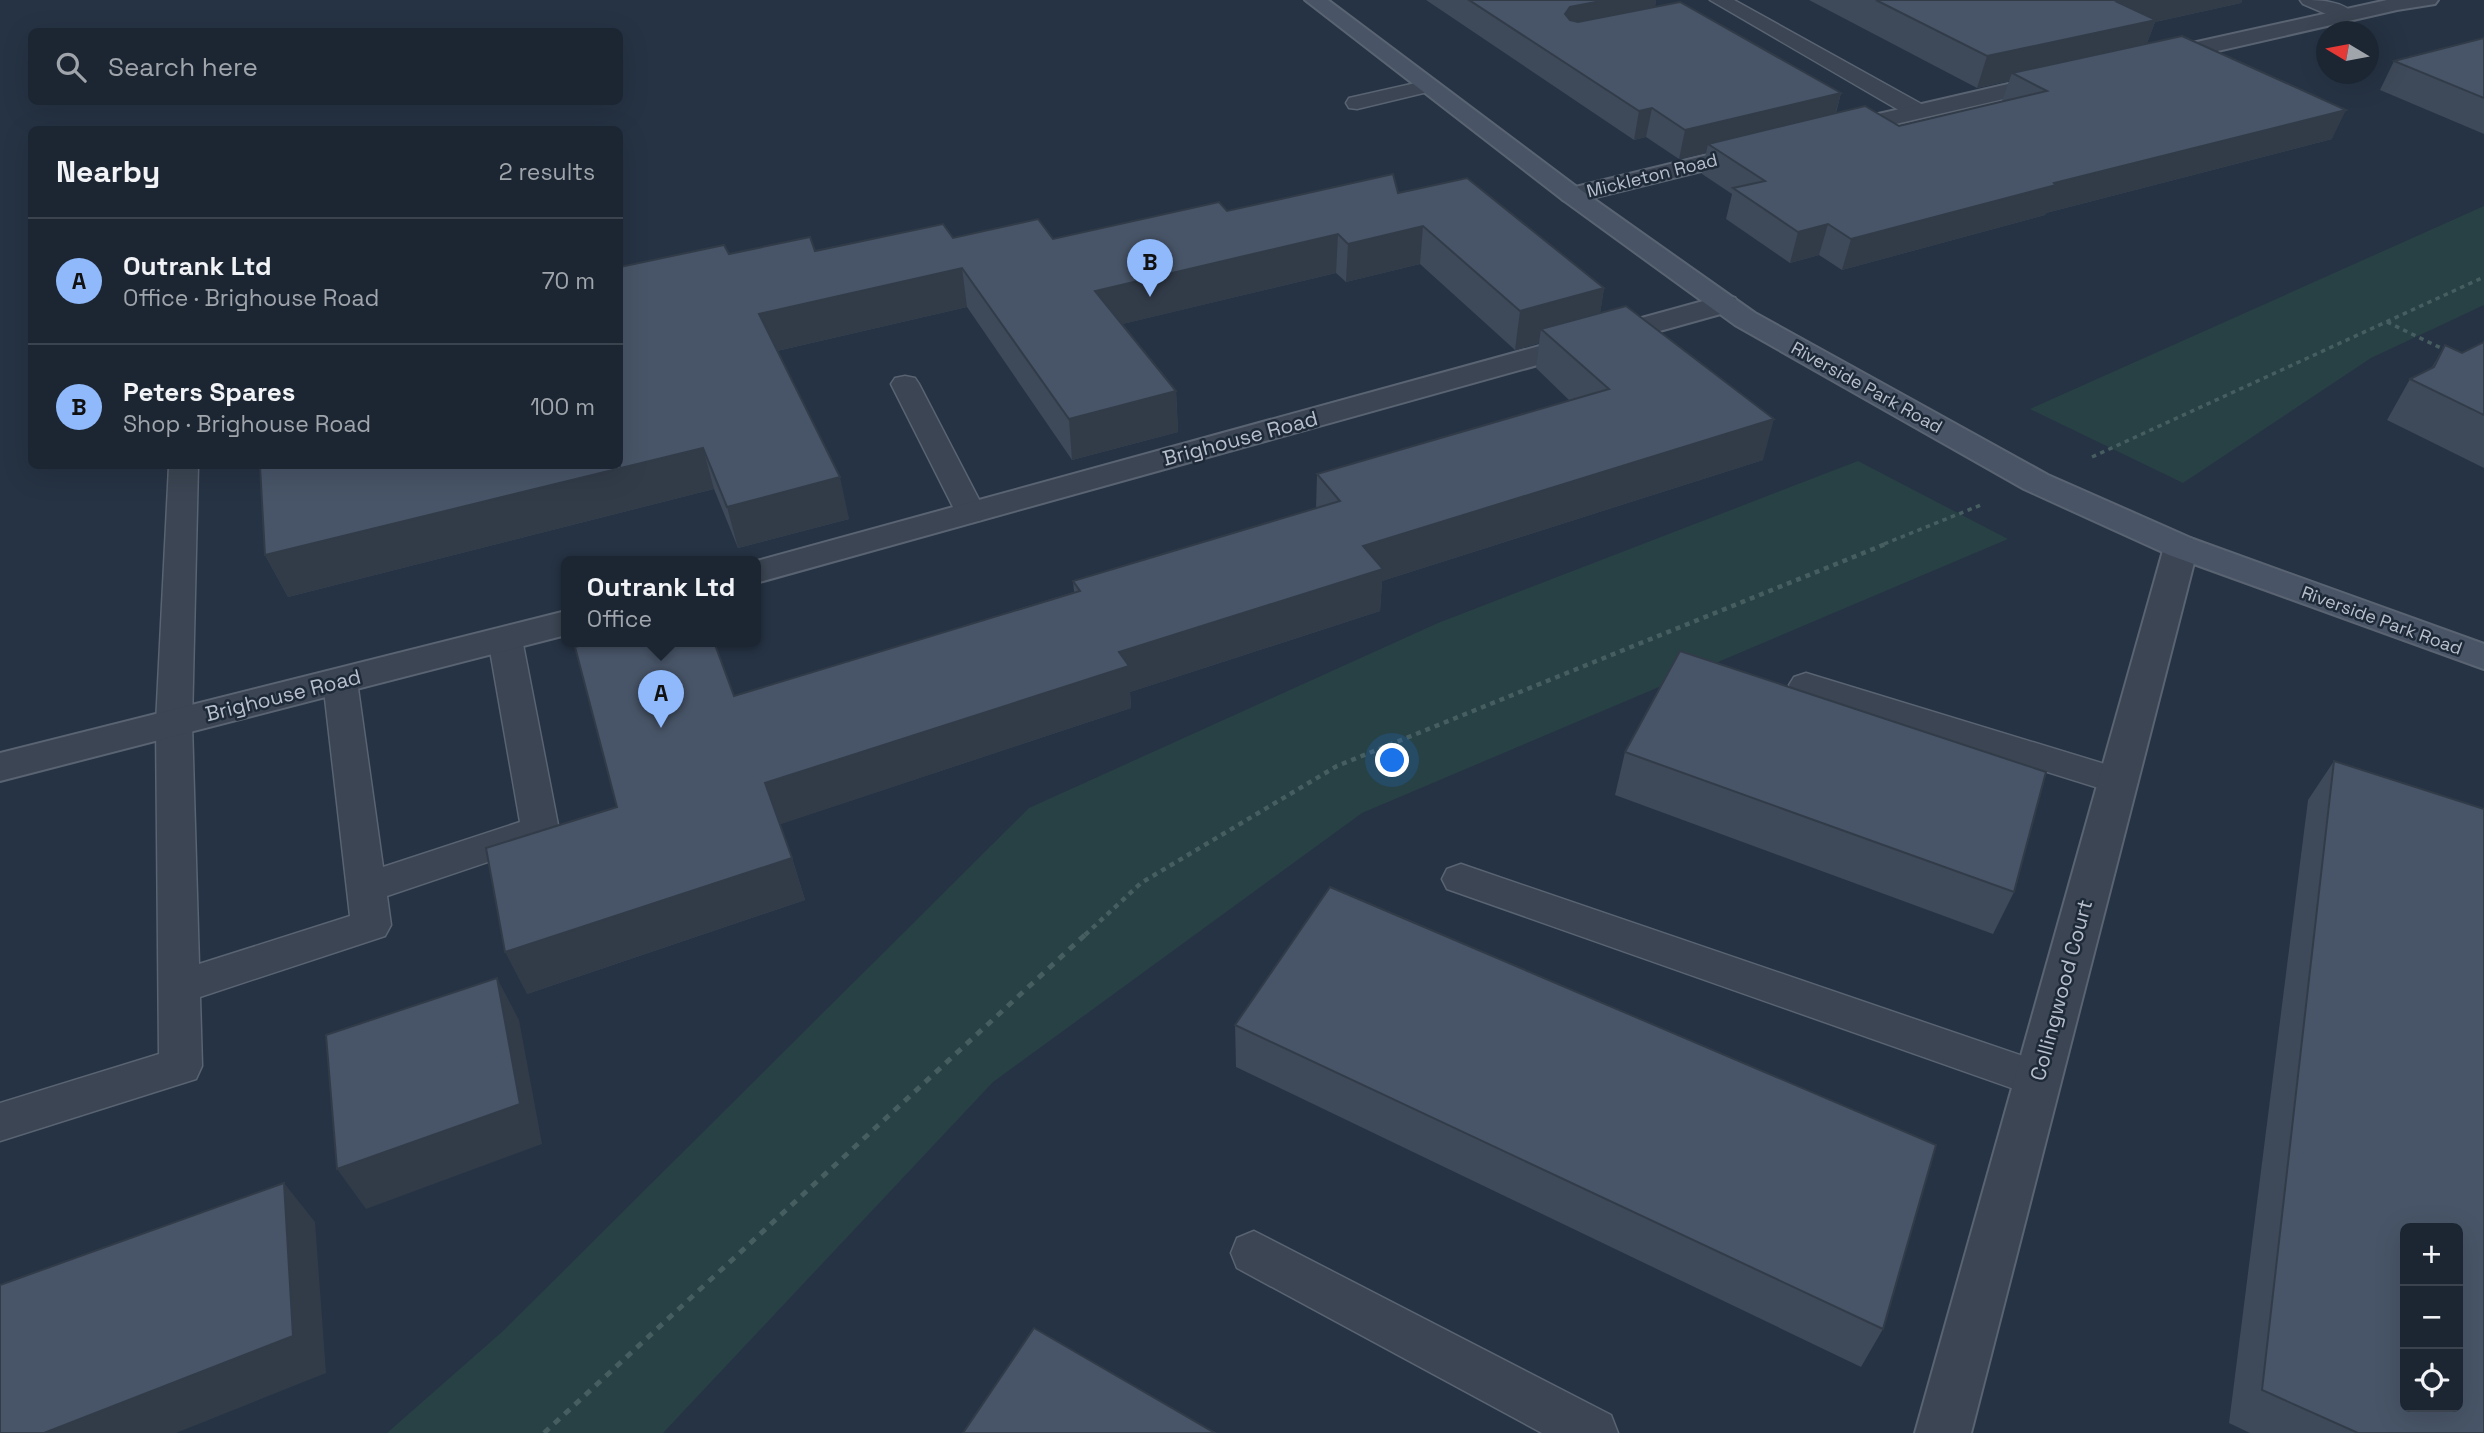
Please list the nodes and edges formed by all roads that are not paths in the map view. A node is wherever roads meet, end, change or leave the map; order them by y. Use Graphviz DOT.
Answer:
graph roads {
  1 [pos="1315,0"];
  2 [pos="2310,0"];
  3 [pos="2428,0"];
  4 [pos="1721,7"];
  5 [pos="2345,15"];
  6 [pos="2131,63"];
  7 [pos="2078,75"];
  8 [pos="1429,86"];
  9 [pos="1357,103"];
  10 [pos="1917,111"];
  11 [pos="1813,136"];
  12 [pos="1773,146"];
  13 [pos="1572,194"];
  14 [pos="1725,304"];
  15 [pos="905,384"];
  16 [pos="183,469"];
  17 [pos="971,513"];
  18 [pos="2181,547"];
  19 [pos="761,570"];
  20 [pos="561,624"];
  21 [pos="505,639"];
  22 [pos="2484,657"];
  23 [pos="340,681"];
  24 [pos="1806,685"];
  25 [pos="174,723"];
  26 [pos="0,768"];
  27 [pos="2118,781"];
  28 [pos="1461,879"];
  29 [pos="366,888"];
  30 [pos="181,987"];
  31 [pos="2037,1079"];
  32 [pos="0,1122"];
  33 [pos="1254,1253"];
  34 [pos="1949,1431"];
  35 [pos="1593,1433"];
  1 -- 8 [label="street, Riverside Park Road"];
  2 -- 5 [label="lane"];
  3 -- 5 [label="street"];
  4 -- 10 [label="lane"];
  5 -- 6 [label="street"];
  7 -- 10 [label="street"];
  8 -- 9 [label="lane"];
  8 -- 13 [label="street, Riverside Park Road"];
  10 -- 11 [label="street"];
  12 -- 13 [label="street, Mickleton Road"];
  13 -- 14 [label="street, Riverside Park Road"];
  14 -- 17 [label="street, Brighouse Road"];
  14 -- 18 [label="street, Riverside Park Road"];
  15 -- 17 [label="lane"];
  16 -- 25 [label="lane"];
  17 -- 19 [label="street, Brighouse Road"];
  18 -- 22 [label="street, Riverside Park Road"];
  18 -- 27 [label="street, Collingwood Court"];
  20 -- 21 [label="street, Brighouse Road"];
  21 -- 23 [label="street, Brighouse Road"];
  21 -- 29 [label="lane"];
  23 -- 25 [label="street, Brighouse Road"];
  23 -- 29 [label="lane"];
  24 -- 27 [label="lane"];
  25 -- 26 [label="street, Brighouse Road"];
  25 -- 30 [label="lane"];
  27 -- 31 [label="street, Collingwood Court"];
  28 -- 31 [label="lane"];
  29 -- 30 [label="lane"];
  30 -- 32 [label="lane"];
  31 -- 34 [label="street, Collingwood Court"];
  33 -- 35 [label="lane"];
}
